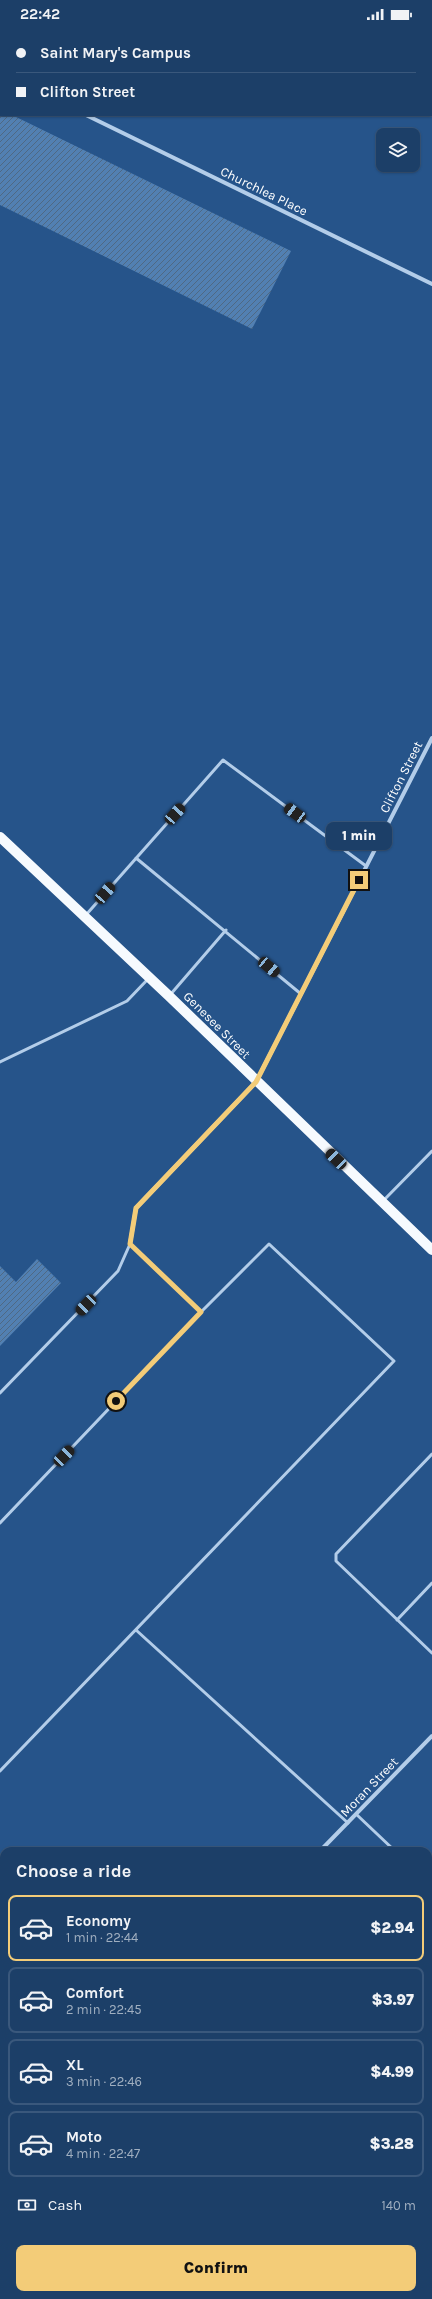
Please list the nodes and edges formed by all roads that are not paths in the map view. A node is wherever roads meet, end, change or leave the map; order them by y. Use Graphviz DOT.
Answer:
graph roads {
  1 [pos="88,116"];
  2 [pos="432,284"];
  3 [pos="432,738"];
  4 [pos="0,837"];
  5 [pos="136,858"];
  6 [pos="366,866"];
  7 [pos="84,917"];
  8 [pos="226,930"];
  9 [pos="148,979"];
  10 [pos="301,994"];
  11 [pos="169,996"];
  12 [pos="0,1062"];
  13 [pos="256,1082"];
  14 [pos="432,1151"];
  15 [pos="382,1202"];
  16 [pos="130,1244"];
  17 [pos="432,1250"];
  18 [pos="201,1312"];
  19 [pos="0,1393"];
  20 [pos="432,1454"];
  21 [pos="0,1523"];
  22 [pos="432,1583"];
  23 [pos="397,1620"];
  24 [pos="136,1630"];
  25 [pos="432,1653"];
  26 [pos="432,1736"];
  27 [pos="0,1771"];
  28 [pos="356,1814"];
  29 [pos="348,1823"];
  30 [pos="324,1847"];
  31 [pos="391,1847"];
  1 -- 2 [label="street, Churchlea Place"];
  3 -- 6 [label="street, Clifton Street"];
  4 -- 7 [label="main road, Genesee Street"];
  5 -- 6 [label="lane"];
  5 -- 7 [label="lane"];
  5 -- 8 [label="lane"];
  6 -- 10 [label="street, Clifton Street"];
  7 -- 9 [label="main road, Genesee Street"];
  8 -- 10 [label="lane"];
  8 -- 11 [label="lane"];
  9 -- 11 [label="main road, Genesee Street"];
  9 -- 12 [label="lane"];
  10 -- 13 [label="street, Clifton Street"];
  11 -- 13 [label="main road, Genesee Street"];
  13 -- 15 [label="main road, Genesee Street"];
  13 -- 16 [label="street, Clifton Street"];
  14 -- 15 [label="lane"];
  15 -- 17 [label="main road, Genesee Street"];
  16 -- 18 [label="lane"];
  16 -- 19 [label="lane"];
  18 -- 21 [label="lane"];
  18 -- 24 [label="lane"];
  20 -- 23 [label="lane"];
  22 -- 23 [label="lane"];
  23 -- 25 [label="lane"];
  24 -- 27 [label="lane"];
  24 -- 29 [label="lane"];
  26 -- 28 [label="street, Moran Street"];
  28 -- 29 [label="street, Moran Street"];
  28 -- 31 [label="lane"];
  29 -- 30 [label="street, Moran Street"];
}
